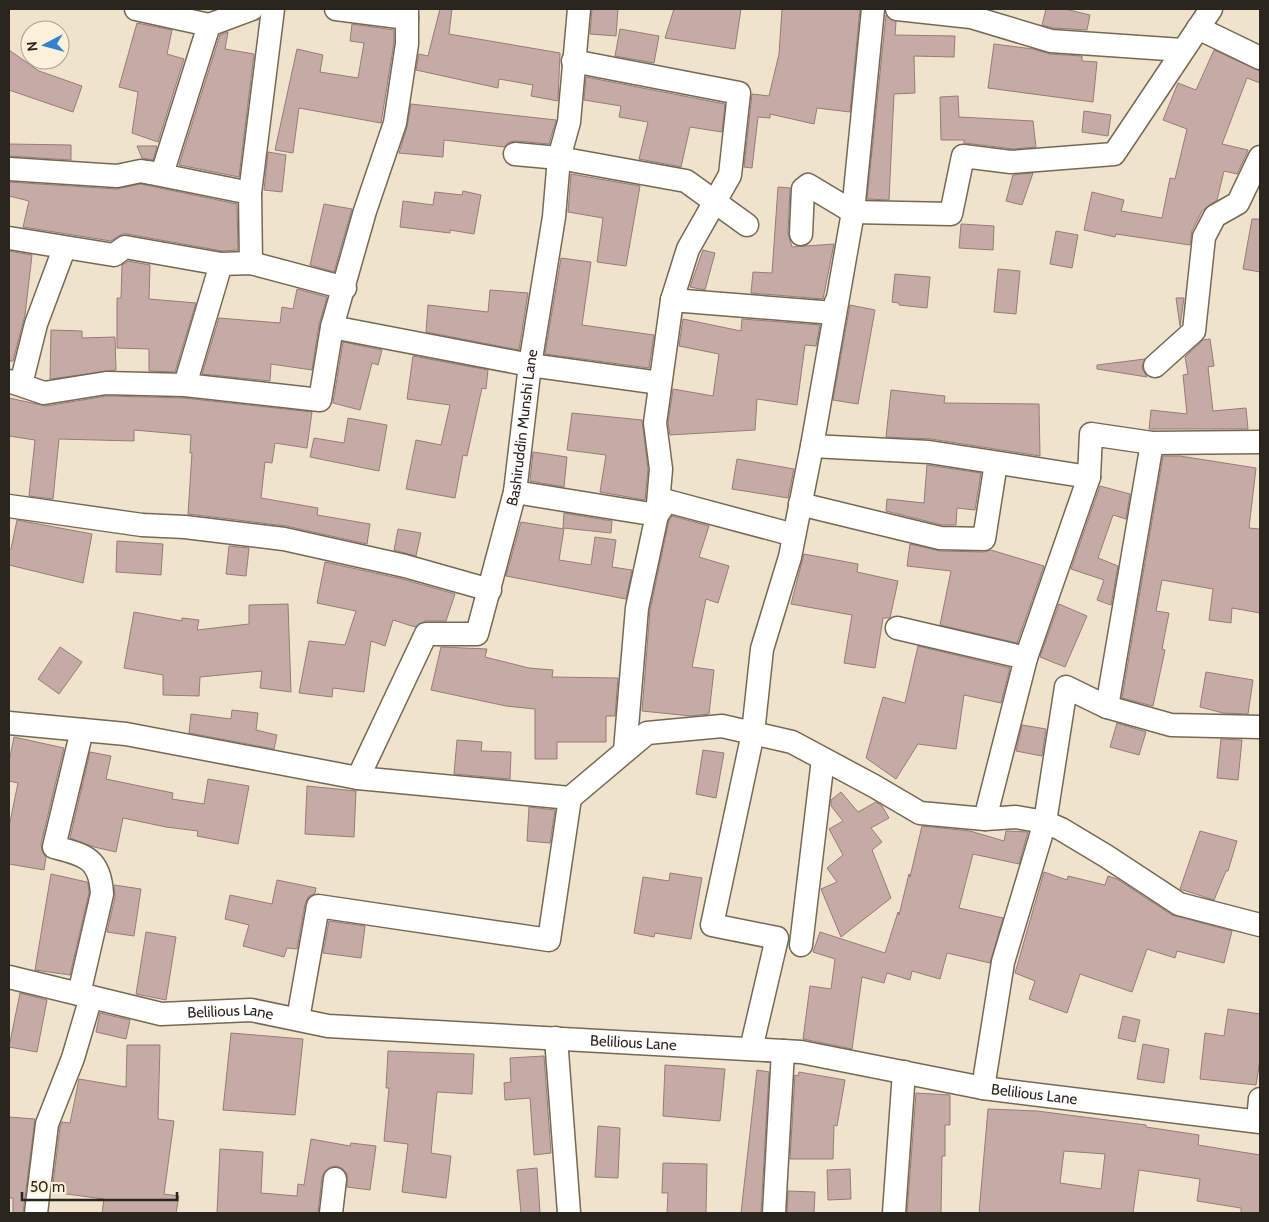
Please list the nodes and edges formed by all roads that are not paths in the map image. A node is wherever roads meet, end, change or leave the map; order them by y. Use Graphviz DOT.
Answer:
graph roads {
  1 [pos="136,9"];
  2 [pos="252,9"];
  3 [pos="273,9"];
  4 [pos="336,9"];
  5 [pos="579,9"];
  6 [pos="873,9"];
  7 [pos="897,9"];
  8 [pos="1211,9"];
  9 [pos="932,10"];
  10 [pos="413,12"];
  11 [pos="209,25"];
  12 [pos="1198,28"];
  13 [pos="1182,50"];
  14 [pos="1260,58"];
  15 [pos="574,61"];
  16 [pos="515,154"];
  17 [pos="1260,157"];
  18 [pos="559,158"];
  19 [pos="9,169"];
  20 [pos="141,172"];
  21 [pos="250,193"];
  22 [pos="714,202"];
  23 [pos="853,212"];
  24 [pos="747,225"];
  25 [pos="801,234"];
  26 [pos="9,238"];
  27 [pos="64,248"];
  28 [pos="251,263"];
  29 [pos="221,264"];
  30 [pos="345,288"];
  31 [pos="672,300"];
  32 [pos="836,302"];
  33 [pos="332,327"];
  34 [pos="530,365"];
  35 [pos="1155,366"];
  36 [pos="15,383"];
  37 [pos="660,383"];
  38 [pos="185,385"];
  39 [pos="1260,442"];
  40 [pos="1152,443"];
  41 [pos="812,446"];
  42 [pos="996,462"];
  43 [pos="1089,477"];
  44 [pos="515,492"];
  45 [pos="800,504"];
  46 [pos="9,506"];
  47 [pos="657,515"];
  48 [pos="794,535"];
  49 [pos="490,590"];
  50 [pos="897,628"];
  51 [pos="1026,658"];
  52 [pos="1107,707"];
  53 [pos="9,723"];
  54 [pos="1260,727"];
  55 [pos="82,730"];
  56 [pos="753,733"];
  57 [pos="625,751"];
  58 [pos="823,759"];
  59 [pos="358,778"];
  60 [pos="570,798"];
  61 [pos="985,819"];
  62 [pos="1045,822"];
  63 [pos="1260,925"];
  64 [pos="801,945"];
  65 [pos="9,977"];
  66 [pos="85,996"];
  67 [pos="298,1020"];
  68 [pos="556,1038"];
  69 [pos="751,1049"];
  70 [pos="783,1051"];
  71 [pos="904,1072"];
  72 [pos="983,1088"];
  73 [pos="1260,1099"];
  74 [pos="1259,1122"];
  75 [pos="335,1180"];
  76 [pos="36,1213"];
  77 [pos="331,1213"];
  78 [pos="568,1213"];
  79 [pos="774,1213"];
  80 [pos="894,1213"];
  1 -- 11 [label="street"];
  2 -- 11 [label="street"];
  3 -- 21 [label="street"];
  4 -- 10 [label="street"];
  5 -- 15 [label="street, Bashiruddin Munshi Lane"];
  6 -- 23 [label="street"];
  7 -- 9 [label="street"];
  8 -- 12 [label="street"];
  9 -- 13 [label="street"];
  10 -- 30 [label="street"];
  11 -- 20 [label="street"];
  12 -- 13 [label="street"];
  12 -- 14 [label="street"];
  13 -- 23 [label="street"];
  15 -- 18 [label="street, Bashiruddin Munshi Lane"];
  15 -- 22 [label="street"];
  16 -- 18 [label="street"];
  17 -- 35 [label="street"];
  18 -- 22 [label="street"];
  18 -- 34 [label="street, Bashiruddin Munshi Lane"];
  19 -- 20 [label="street"];
  20 -- 21 [label="street"];
  21 -- 28 [label="street"];
  22 -- 24 [label="street"];
  22 -- 31 [label="street"];
  23 -- 25 [label="street"];
  23 -- 32 [label="street"];
  26 -- 27 [label="street"];
  27 -- 29 [label="street"];
  27 -- 36 [label="street"];
  28 -- 29 [label="street"];
  28 -- 30 [label="street"];
  29 -- 38 [label="street"];
  30 -- 33 [label="street"];
  31 -- 32 [label="street"];
  31 -- 37 [label="street"];
  32 -- 41 [label="street"];
  33 -- 34 [label="street"];
  33 -- 38 [label="street"];
  34 -- 37 [label="street"];
  34 -- 44 [label="street, Bashiruddin Munshi Lane"];
  36 -- 38 [label="street"];
  37 -- 47 [label="street"];
  39 -- 40 [label="street"];
  40 -- 43 [label="street"];
  40 -- 52 [label="street"];
  41 -- 42 [label="street"];
  41 -- 45 [label="street"];
  42 -- 43 [label="street"];
  42 -- 45 [label="street"];
  43 -- 51 [label="street"];
  44 -- 47 [label="street"];
  44 -- 49 [label="street, Bashiruddin Munshi Lane"];
  45 -- 48 [label="street"];
  46 -- 49 [label="street"];
  47 -- 48 [label="street"];
  47 -- 57 [label="street"];
  48 -- 56 [label="street"];
  49 -- 59 [label="street, Bashiruddin Munshi Lane"];
  50 -- 51 [label="street"];
  51 -- 61 [label="street"];
  52 -- 54 [label="street"];
  52 -- 62 [label="street"];
  53 -- 55 [label="street"];
  55 -- 59 [label="street"];
  55 -- 66 [label="street"];
  56 -- 57 [label="street"];
  56 -- 58 [label="street"];
  56 -- 69 [label="street"];
  57 -- 60 [label="street"];
  58 -- 61 [label="street"];
  58 -- 64 [label="street"];
  59 -- 60 [label="street"];
  60 -- 67 [label="street"];
  61 -- 62 [label="street"];
  62 -- 63 [label="street"];
  62 -- 72 [label="street"];
  65 -- 66 [label="street, Belilious Lane"];
  66 -- 67 [label="street, Belilious Lane"];
  66 -- 76 [label="street"];
  67 -- 68 [label="street, Belilious Lane"];
  68 -- 69 [label="street, Belilious Lane"];
  68 -- 78 [label="street"];
  69 -- 70 [label="street, Belilious Lane"];
  70 -- 71 [label="street, Belilious Lane"];
  70 -- 79 [label="street"];
  71 -- 72 [label="street, Belilious Lane"];
  71 -- 80 [label="street"];
  72 -- 74 [label="street, Belilious Lane"];
  73 -- 74 [label="street"];
  75 -- 77 [label="street"];
}
